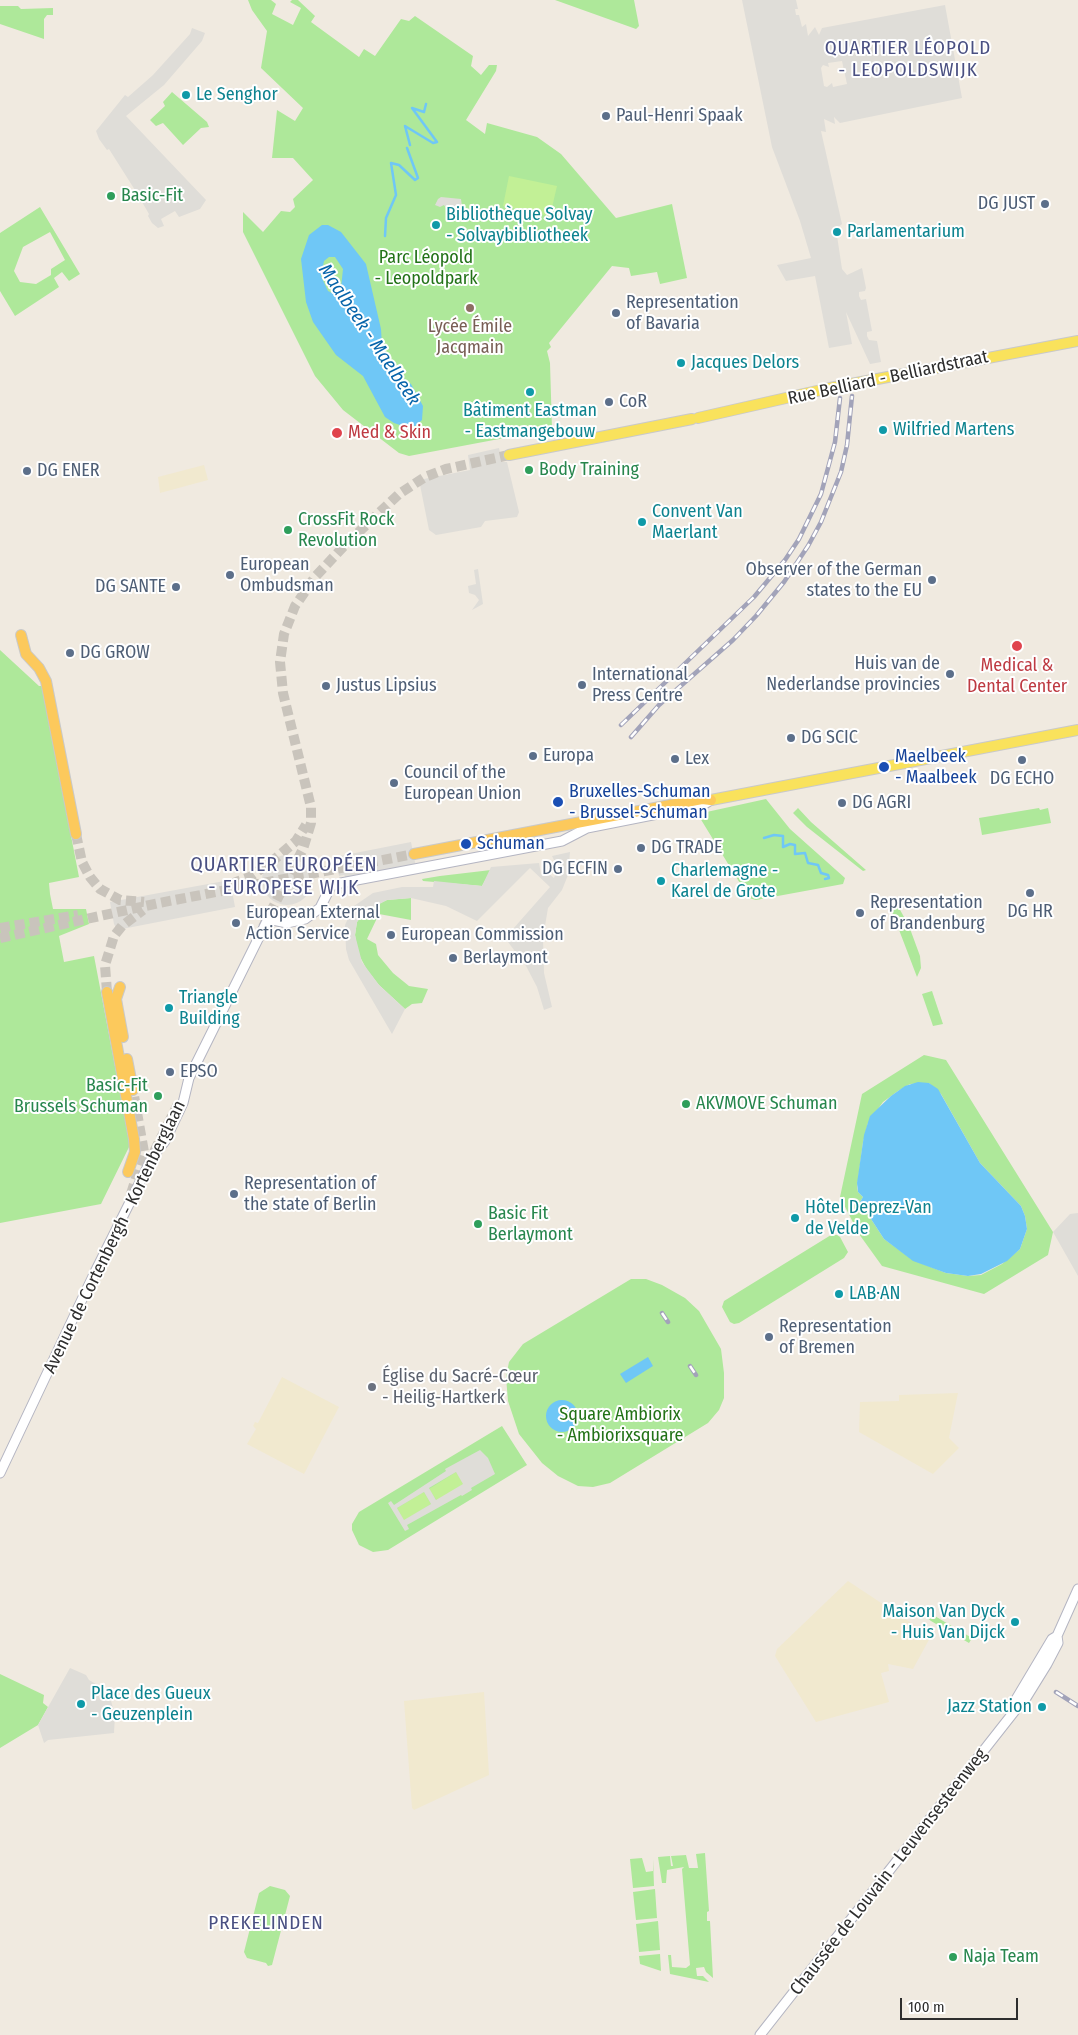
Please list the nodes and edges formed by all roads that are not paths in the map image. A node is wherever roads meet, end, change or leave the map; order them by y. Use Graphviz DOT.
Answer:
graph roads {
  1 [pos="1078,340"];
  2 [pos="509,455"];
  3 [pos="21,635"];
  4 [pos="1078,730"];
  5 [pos="711,800"];
  6 [pos="76,834"];
  7 [pos="414,854"];
  8 [pos="120,987"];
  9 [pos="106,992"];
  10 [pos="133,1090"];
  11 [pos="128,1172"];
  12 [pos="0,1473"];
  13 [pos="1078,1590"];
  14 [pos="760,2035"];
  1 -- 2 [label="main road, Rue Belliard - Belliardstraat"];
  3 -- 6 [label="highway"];
  4 -- 5 [label="main road"];
  5 -- 7 [label="highway"];
  5 -- 12 [label="main road, Avenue de Cortenbergh - Kortenberglaan"];
  8 -- 10 [label="highway"];
  9 -- 11 [label="highway"];
  13 -- 14 [label="main road, Chaussée de Louvain - Leuvensesteenweg"];
}
